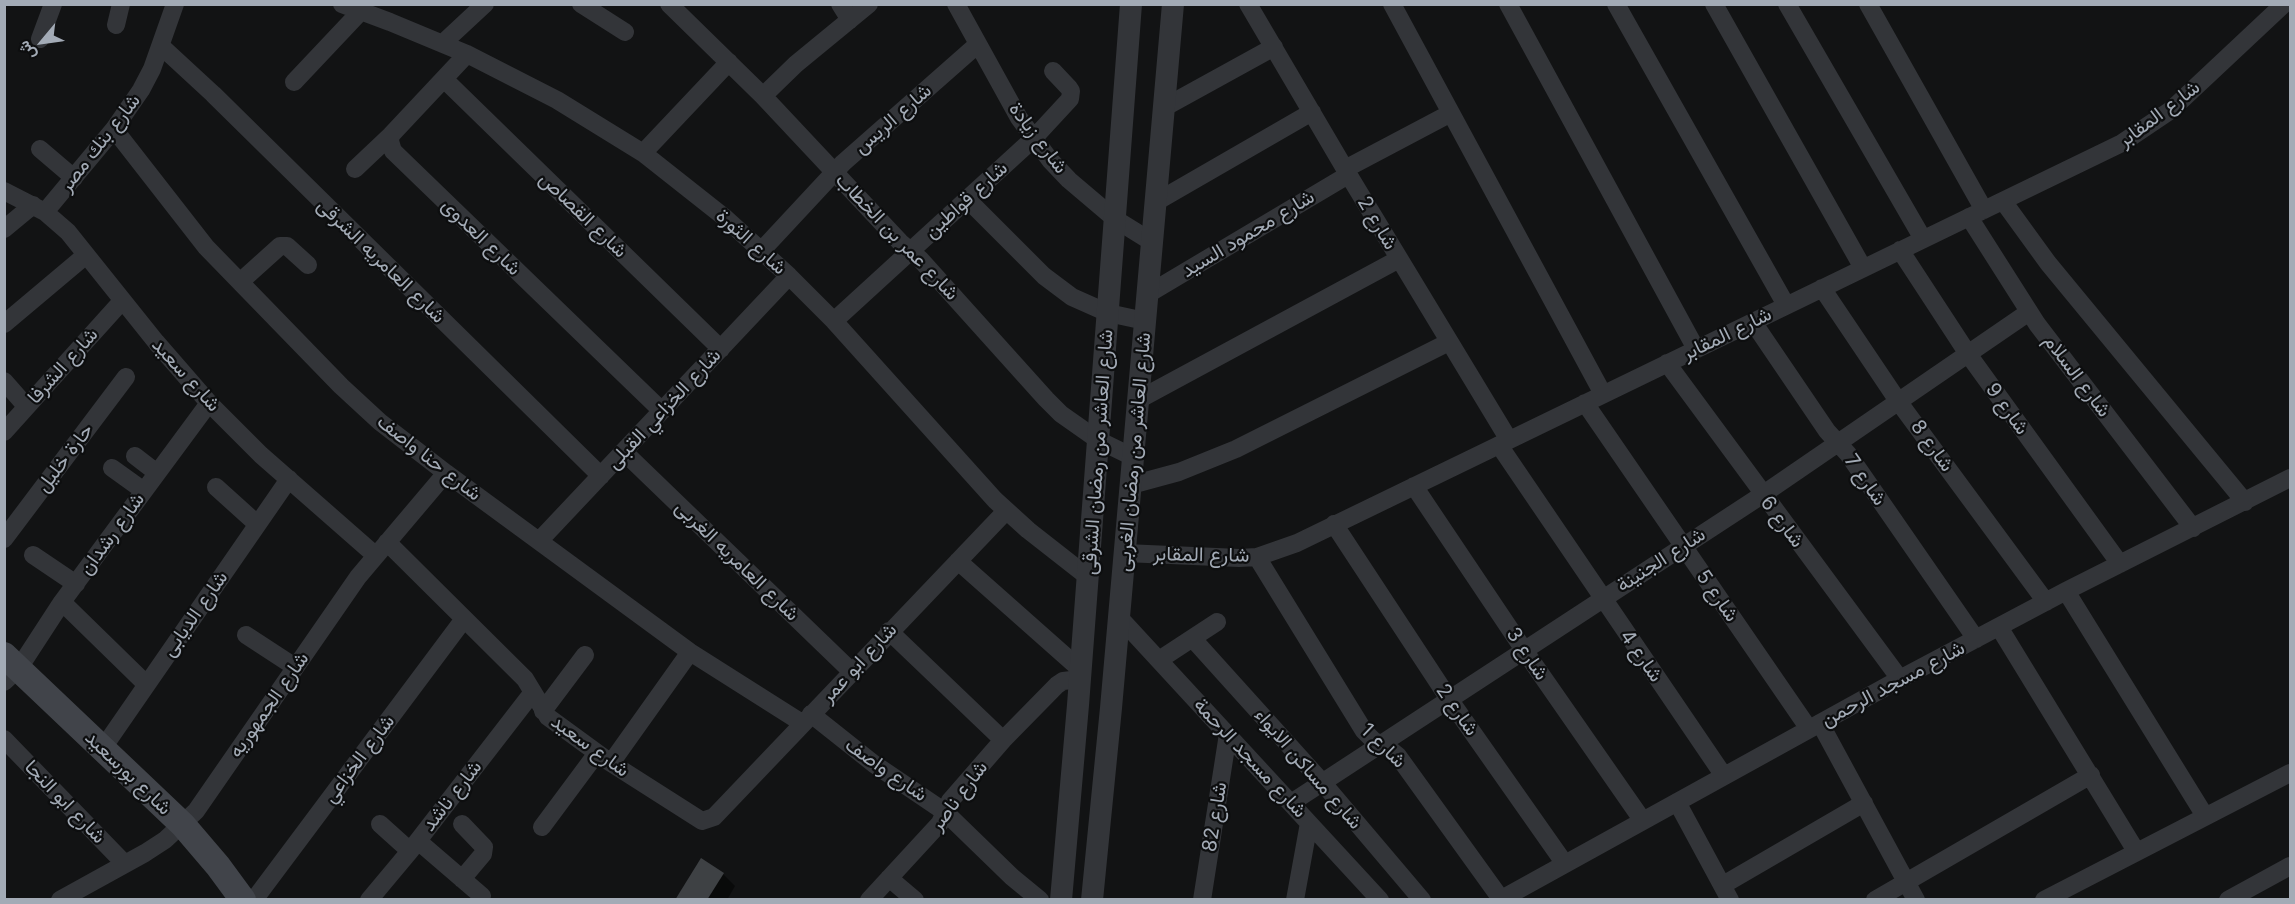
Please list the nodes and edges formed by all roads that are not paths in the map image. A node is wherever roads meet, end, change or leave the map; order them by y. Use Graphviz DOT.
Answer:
graph roads {
  1 [pos="53,4"];
  2 [pos="121,4"];
  3 [pos="175,4"];
  4 [pos="342,4"];
  5 [pos="485,4"];
  6 [pos="581,4"];
  7 [pos="840,4"];
  8 [pos="869,4"];
  9 [pos="956,4"];
  10 [pos="1131,4"];
  11 [pos="1173,4"];
  12 [pos="1248,4"];
  13 [pos="1392,4"];
  14 [pos="1508,4"];
  15 [pos="1616,4"];
  16 [pos="1714,4"];
  17 [pos="1787,4"];
  18 [pos="1868,4"];
  19 [pos="2284,4"];
  20 [pos="674,6"];
  21 [pos="361,11"];
  22 [pos="850,20"];
  23 [pos="116,25"];
  24 [pos="625,32"];
  25 [pos="40,39"];
  26 [pos="443,44"];
  27 [pos="978,44"];
  28 [pos="161,46"];
  29 [pos="1274,47"];
  30 [pos="467,54"];
  31 [pos="729,62"];
  32 [pos="1053,71"];
  33 [pos="445,80"];
  34 [pos="294,82"];
  35 [pos="763,96"];
  36 [pos="1165,107"];
  37 [pos="1312,112"];
  38 [pos="1451,113"];
  39 [pos="114,129"];
  40 [pos="391,135"];
  41 [pos="1033,139"];
  42 [pos="40,149"];
  43 [pos="643,153"];
  44 [pos="355,170"];
  45 [pos="834,172"];
  46 [pos="1346,172"];
  47 [pos="74,178"];
  48 [pos="4,191"];
  49 [pos="967,199"];
  50 [pos="2003,201"];
  51 [pos="1156,202"];
  52 [pos="39,208"];
  53 [pos="1976,214"];
  54 [pos="1115,219"];
  55 [pos="4,229"];
  56 [pos="1923,239"];
  57 [pos="1152,242"];
  58 [pos="762,250"];
  59 [pos="1900,250"];
  60 [pos="910,251"];
  61 [pos="86,255"];
  62 [pos="1399,259"];
  63 [pos="308,265"];
  64 [pos="1863,268"];
  65 [pos="789,276"];
  66 [pos="240,282"];
  67 [pos="1821,288"];
  68 [pos="1148,294"];
  69 [pos="122,301"];
  70 [pos="1786,305"];
  71 [pos="2029,312"];
  72 [pos="1108,313"];
  73 [pos="834,321"];
  74 [pos="1145,321"];
  75 [pos="1753,322"];
  76 [pos="4,324"];
  77 [pos="1449,342"];
  78 [pos="721,349"];
  79 [pos="1696,349"];
  80 [pos="1968,354"];
  81 [pos="1667,363"];
  82 [pos="126,377"];
  83 [pos="4,381"];
  84 [pos="1603,394"];
  85 [pos="1138,400"];
  86 [pos="1898,401"];
  87 [pos="209,403"];
  88 [pos="1585,403"];
  89 [pos="26,406"];
  90 [pos="662,411"];
  91 [pos="4,432"];
  92 [pos="1098,440"];
  93 [pos="1504,442"];
  94 [pos="1837,442"];
  95 [pos="624,452"];
  96 [pos="135,456"];
  97 [pos="1133,457"];
  98 [pos="112,468"];
  99 [pos="158,473"];
  100 [pos="446,473"];
  101 [pos="601,476"];
  102 [pos="2290,478"];
  103 [pos="289,479"];
  104 [pos="1131,486"];
  105 [pos="1414,486"];
  106 [pos="216,487"];
  107 [pos="144,491"];
  108 [pos="1762,495"];
  109 [pos="2245,501"];
  110 [pos="1006,511"];
  111 [pos="257,524"];
  112 [pos="1334,524"];
  113 [pos="2193,528"];
  114 [pos="1092,532"];
  115 [pos="4,539"];
  116 [pos="539,541"];
  117 [pos="1125,546"];
  118 [pos="1683,546"];
  119 [pos="381,549"];
  120 [pos="33,555"];
  121 [pos="1257,557"];
  122 [pos="958,561"];
  123 [pos="2120,564"];
  124 [pos="1088,577"];
  125 [pos="76,584"];
  126 [pos="2066,591"];
  127 [pos="1601,598"];
  128 [pos="62,602"];
  129 [pos="2046,602"];
  130 [pos="1119,617"];
  131 [pos="464,619"];
  132 [pos="1217,622"];
  133 [pos="1999,627"];
  134 [pos="890,631"];
  135 [pos="246,635"];
  136 [pos="1193,639"];
  137 [pos="1976,639"];
  138 [pos="1524,650"];
  139 [pos="690,652"];
  140 [pos="585,655"];
  141 [pos="1159,660"];
  142 [pos="295,667"];
  143 [pos="9,668"];
  144 [pos="851,671"];
  145 [pos="1081,674"];
  146 [pos="1899,680"];
  147 [pos="146,684"];
  148 [pos="533,692"];
  149 [pos="1449,699"];
  150 [pos="1078,705"];
  151 [pos="1111,708"];
  152 [pos="543,711"];
  153 [pos="806,719"];
  154 [pos="1815,726"];
  155 [pos="1228,734"];
  156 [pos="4,739"];
  157 [pos="1003,740"];
  158 [pos="1380,744"];
  159 [pos="103,748"];
  160 [pos="604,758"];
  161 [pos="2290,773"];
  162 [pos="2091,775"];
  163 [pos="1724,776"];
  164 [pos="1322,782"];
  165 [pos="1677,802"];
  166 [pos="1864,802"];
  167 [pos="1291,803"];
  168 [pos="945,812"];
  169 [pos="2205,816"];
  170 [pos="714,817"];
  171 [pos="1643,821"];
  172 [pos="1309,823"];
  173 [pos="380,824"];
  174 [pos="462,824"];
  175 [pos="183,825"];
  176 [pos="542,827"];
  177 [pos="414,846"];
  178 [pos="2136,851"];
  179 [pos="124,864"];
  180 [pos="1565,864"];
  181 [pos="2290,866"];
  182 [pos="889,878"];
  183 [pos="462,879"];
  184 [pos="1907,882"];
  185 [pos="1726,892"];
  186 [pos="482,896"];
  187 [pos="1500,899"];
  188 [pos="60,900"];
  189 [pos="243,900"];
  190 [pos="254,900"];
  191 [pos="369,900"];
  192 [pos="869,900"];
  193 [pos="915,900"];
  194 [pos="1040,900"];
  195 [pos="1060,900"];
  196 [pos="1092,900"];
  197 [pos="1202,900"];
  198 [pos="1295,900"];
  199 [pos="1380,900"];
  200 [pos="1422,900"];
  201 [pos="1875,900"];
  202 [pos="1916,900"];
  203 [pos="2044,900"];
  204 [pos="2228,900"];
  1 -- 25 [label="street"];
  2 -- 23 [label="street"];
  3 -- 28 [label="street, شارع بنك مصر"];
  4 -- 21 [label="street, شارع الثورة"];
  5 -- 26 [label="street"];
  6 -- 24 [label="street"];
  7 -- 22 [label="street"];
  8 -- 22 [label="street"];
  9 -- 27 [label="street, شارع زيادة"];
  10 -- 54 [label="street, شارع العاشر من رمضان الشرقى"];
  11 -- 36 [label="street, شارع العاشر من رمضان الغربى"];
  12 -- 29 [label="street, شارع 2"];
  13 -- 38 [label="street"];
  14 -- 79 [label="street"];
  15 -- 70 [label="street"];
  16 -- 64 [label="street"];
  17 -- 56 [label="street"];
  18 -- 53 [label="street, شارع السلام"];
  19 -- 50 [label="street, شارع المقابر"];
  20 -- 31 [label="street, شارع عمر بن الخطاب"];
  21 -- 26 [label="street, شارع الثورة"];
  21 -- 34 [label="street"];
  22 -- 35 [label="street"];
  26 -- 30 [label="street, شارع الثورة"];
  27 -- 41 [label="street, شارع زيادة"];
  27 -- 45 [label="street, شارع الريس"];
  28 -- 39 [label="street, شارع بنك مصر"];
  28 -- 101 [label="street, شارع العامريه الشرقى"];
  29 -- 36 [label="street"];
  29 -- 37 [label="street, شارع 2"];
  30 -- 33 [label="street"];
  30 -- 43 [label="street, شارع الثورة"];
  31 -- 35 [label="street, شارع عمر بن الخطاب"];
  31 -- 43 [label="street"];
  32 -- 41 [label="street, شارع قواطين"];
  33 -- 40 [label="street"];
  33 -- 78 [label="street, شارع القصاص"];
  35 -- 45 [label="street, شارع عمر بن الخطاب"];
  36 -- 51 [label="street, شارع العاشر من رمضان الغربى"];
  37 -- 46 [label="street, شارع 2"];
  37 -- 51 [label="street"];
  38 -- 46 [label="street, شارع محمود السيد"];
  38 -- 84 [label="street"];
  39 -- 47 [label="street, شارع بنك مصر"];
  39 -- 66 [label="street, شارع حنا واصف"];
  40 -- 44 [label="street"];
  40 -- 90 [label="street, شارع العدوى"];
  41 -- 49 [label="street, شارع قواطين"];
  41 -- 54 [label="street, شارع زيادة"];
  42 -- 47 [label="street"];
  43 -- 58 [label="street, شارع الثورة"];
  45 -- 58 [label="street, شارع الريس"];
  45 -- 60 [label="street, شارع عمر بن الخطاب"];
  46 -- 62 [label="street, شارع 2"];
  46 -- 68 [label="street, شارع محمود السيد"];
  47 -- 52 [label="street, شارع بنك مصر"];
  48 -- 52 [label="street, شارع سعيد"];
  49 -- 60 [label="street, شارع قواطين"];
  49 -- 72 [label="street"];
  50 -- 53 [label="street, شارع المقابر"];
  50 -- 109 [label="street"];
  51 -- 57 [label="street, شارع العاشر من رمضان الغربى"];
  52 -- 55 [label="street, شارع بنك مصر"];
  52 -- 61 [label="street, شارع سعيد"];
  53 -- 56 [label="street, شارع المقابر"];
  53 -- 71 [label="street, شارع السلام"];
  54 -- 57 [label="street, شارع زيادة"];
  54 -- 72 [label="street, شارع العاشر من رمضان الشرقى"];
  56 -- 59 [label="street, شارع المقابر"];
  57 -- 68 [label="street, شارع العاشر من رمضان الغربى"];
  58 -- 65 [label="street, شارع الثورة"];
  59 -- 64 [label="street, شارع المقابر"];
  59 -- 80 [label="street, شارع 9"];
  60 -- 73 [label="street, شارع قواطين"];
  60 -- 92 [label="street, شارع عمر بن الخطاب"];
  61 -- 69 [label="street, شارع سعيد"];
  61 -- 76 [label="street"];
  62 -- 77 [label="street, شارع 2"];
  62 -- 85 [label="street"];
  63 -- 66 [label="street"];
  64 -- 67 [label="street, شارع المقابر"];
  65 -- 73 [label="street, شارع الثورة"];
  65 -- 78 [label="street, شارع الخزاعي القبلى"];
  66 -- 100 [label="street, شارع حنا واصف"];
  67 -- 70 [label="street, شارع المقابر"];
  67 -- 86 [label="street, شارع 8"];
  68 -- 74 [label="street, شارع العاشر من رمضان الغربى"];
  69 -- 87 [label="street, شارع سعيد"];
  69 -- 89 [label="street, شارع الشرفا"];
  70 -- 75 [label="street, شارع المقابر"];
  71 -- 80 [label="street, شارع الجنينة"];
  71 -- 113 [label="street, شارع السلام"];
  72 -- 74 [label="street"];
  72 -- 92 [label="street, شارع العاشر من رمضان الشرقى"];
  73 -- 110 [label="street, شارع الثورة"];
  74 -- 85 [label="street, شارع العاشر من رمضان الغربى"];
  75 -- 79 [label="street, شارع المقابر"];
  75 -- 94 [label="street, شارع 7"];
  77 -- 93 [label="street, شارع 2"];
  77 -- 104 [label="street"];
  78 -- 90 [label="street, شارع الخزاعي القبلى"];
  79 -- 81 [label="street, شارع المقابر"];
  80 -- 86 [label="street, شارع الجنينة"];
  80 -- 123 [label="street, شارع 9"];
  81 -- 84 [label="street, شارع المقابر"];
  81 -- 108 [label="street, شارع 6"];
  82 -- 115 [label="street, حارة خليل"];
  83 -- 89 [label="street"];
  84 -- 88 [label="street, شارع المقابر"];
  85 -- 97 [label="street, شارع العاشر من رمضان الغربى"];
  86 -- 94 [label="street, شارع الجنينة"];
  86 -- 129 [label="street, شارع 8"];
  87 -- 99 [label="street, شارع رشدان"];
  87 -- 103 [label="street, شارع سعيد"];
  88 -- 93 [label="street, شارع المقابر"];
  88 -- 118 [label="street, شارع 5"];
  89 -- 91 [label="street, شارع الشرفا"];
  90 -- 95 [label="street, شارع الخزاعي القبلى"];
  92 -- 97 [label="street, شارع عمر بن الخطاب"];
  92 -- 114 [label="street, شارع العاشر من رمضان الشرقى"];
  93 -- 105 [label="street, شارع المقابر"];
  93 -- 127 [label="street, شارع 4"];
  94 -- 108 [label="street, شارع الجنينة"];
  94 -- 137 [label="street, شارع 7"];
  95 -- 101 [label="street, شارع الخزاعي القبلى"];
  95 -- 144 [label="street, شارع العامريه الغربى"];
  96 -- 99 [label="street"];
  97 -- 104 [label="street, شارع العاشر من رمضان الغربى"];
  98 -- 107 [label="street"];
  99 -- 107 [label="street, شارع رشدان"];
  100 -- 116 [label="street, شارع حنا واصف"];
  100 -- 119 [label="street, شارع الجمهوريه"];
  101 -- 116 [label="street, شارع الخزاعي القبلى"];
  102 -- 109 [label="street, شارع مسجد الرحمن"];
  103 -- 111 [label="street, شارع الديابى"];
  103 -- 119 [label="street, شارع سعيد"];
  104 -- 117 [label="street, شارع العاشر من رمضان الغربى"];
  105 -- 112 [label="street, شارع المقابر"];
  105 -- 138 [label="street, شارع 3"];
  106 -- 111 [label="street"];
  107 -- 125 [label="street, شارع رشدان"];
  108 -- 118 [label="street, شارع الجنينة"];
  108 -- 146 [label="street, شارع 6"];
  109 -- 113 [label="street, شارع مسجد الرحمن"];
  110 -- 122 [label="street, شارع ابو عمر"];
  110 -- 124 [label="street, شارع الثورة"];
  111 -- 147 [label="street, شارع الديابى"];
  112 -- 121 [label="street, شارع المقابر"];
  112 -- 149 [label="street, شارع 2"];
  113 -- 123 [label="street, شارع مسجد الرحمن"];
  114 -- 117 [label="street"];
  114 -- 124 [label="street, شارع العاشر من رمضان الشرقى"];
  116 -- 139 [label="street, شارع حنا واصف"];
  117 -- 121 [label="street, شارع المقابر"];
  117 -- 130 [label="street, شارع العاشر من رمضان الغربى"];
  118 -- 127 [label="street, شارع الجنينة"];
  118 -- 154 [label="street, شارع 5"];
  119 -- 131 [label="street, شارع سعيد"];
  119 -- 142 [label="street, شارع الجمهوريه"];
  120 -- 125 [label="street"];
  121 -- 158 [label="street, شارع 1"];
  122 -- 134 [label="street, شارع ابو عمر"];
  122 -- 145 [label="street"];
  123 -- 126 [label="street, شارع مسجد الرحمن"];
  124 -- 145 [label="street, شارع العاشر من رمضان الشرقى"];
  125 -- 128 [label="street, شارع رشدان"];
  126 -- 129 [label="street, شارع مسجد الرحمن"];
  126 -- 169 [label="street"];
  127 -- 138 [label="street, شارع الجنينة"];
  127 -- 163 [label="street, شارع 4"];
  128 -- 143 [label="street, شارع رشدان"];
  128 -- 147 [label="street"];
  129 -- 133 [label="street, شارع مسجد الرحمن"];
  130 -- 141 [label="street, شارع مسجد الرحمة"];
  130 -- 151 [label="street, شارع العاشر من رمضان الغربى"];
  131 -- 148 [label="street, شارع سعيد"];
  131 -- 190 [label="street, شارع الخزاعي"];
  132 -- 136 [label="street"];
  133 -- 137 [label="street, شارع مسجد الرحمن"];
  133 -- 162 [label="street"];
  134 -- 144 [label="street, شارع ابو عمر"];
  134 -- 157 [label="street"];
  135 -- 142 [label="street"];
  136 -- 141 [label="street"];
  136 -- 164 [label="street, شارع مساكن الايواء"];
  137 -- 146 [label="street, شارع مسجد الرحمن"];
  138 -- 149 [label="street, شارع الجنينة"];
  138 -- 171 [label="street, شارع 3"];
  139 -- 153 [label="street, شارع حنا واصف"];
  139 -- 160 [label="street"];
  140 -- 152 [label="street"];
  141 -- 155 [label="street, شارع مسجد الرحمة"];
  142 -- 175 [label="street, شارع الجمهوريه"];
  143 -- 159 [label="main road, شارع بورسعيد"];
  144 -- 153 [label="street, شارع ابو عمر"];
  145 -- 150 [label="street, شارع العاشر من رمضان الشرقى"];
  145 -- 157 [label="street, شارع ناصر"];
  146 -- 154 [label="street, شارع مسجد الرحمن"];
  147 -- 159 [label="street, شارع الديابى"];
  148 -- 152 [label="street, شارع سعيد"];
  148 -- 177 [label="street, شارع ناشد"];
  149 -- 158 [label="street, شارع الجنينة"];
  149 -- 180 [label="street, شارع 2"];
  150 -- 151 [label="street"];
  150 -- 195 [label="street, شارع العاشر من رمضان الشرقى"];
  151 -- 196 [label="street, شارع العاشر من رمضان الغربى"];
  152 -- 160 [label="street, شارع سعيد"];
  153 -- 168 [label="street, شارع واصف"];
  153 -- 170 [label="street, شارع ابو عمر"];
  154 -- 163 [label="street, شارع مسجد الرحمن"];
  154 -- 166 [label="street, شارع 5"];
  155 -- 167 [label="street, شارع مسجد الرحمة"];
  155 -- 197 [label="street, شارع 82"];
  156 -- 179 [label="street, شارع ابو النجا"];
  157 -- 168 [label="street, شارع ناصر"];
  158 -- 164 [label="street, شارع الجنينة"];
  158 -- 187 [label="street, شارع 1"];
  159 -- 175 [label="main road, شارع بورسعيد"];
  160 -- 170 [label="street, شارع سعيد"];
  160 -- 176 [label="street"];
  161 -- 169 [label="street"];
  162 -- 178 [label="street"];
  162 -- 184 [label="street"];
  163 -- 165 [label="street, شارع مسجد الرحمن"];
  164 -- 167 [label="street, شارع الجنينة"];
  164 -- 200 [label="street, شارع مساكن الايواء"];
  165 -- 171 [label="street, شارع مسجد الرحمن"];
  165 -- 185 [label="street"];
  166 -- 184 [label="street, شارع 5"];
  166 -- 185 [label="street"];
  167 -- 172 [label="street, شارع مسجد الرحمة"];
  168 -- 182 [label="street, شارع ناصر"];
  168 -- 194 [label="street, شارع واصف"];
  169 -- 178 [label="street"];
  171 -- 180 [label="street, شارع مسجد الرحمن"];
  172 -- 198 [label="street"];
  172 -- 199 [label="street, شارع مسجد الرحمة"];
  173 -- 177 [label="street"];
  174 -- 183 [label="street"];
  175 -- 179 [label="street, شارع الجمهوريه"];
  175 -- 189 [label="main road, شارع بورسعيد"];
  177 -- 183 [label="street"];
  177 -- 191 [label="street, شارع ناشد"];
  178 -- 203 [label="street"];
  179 -- 188 [label="street, شارع الجمهوريه"];
  180 -- 187 [label="street, شارع مسجد الرحمن"];
  181 -- 204 [label="street"];
  182 -- 192 [label="street, شارع ناصر"];
  182 -- 193 [label="street"];
  183 -- 186 [label="street"];
  184 -- 201 [label="street"];
  184 -- 202 [label="street, شارع 5"];
}
